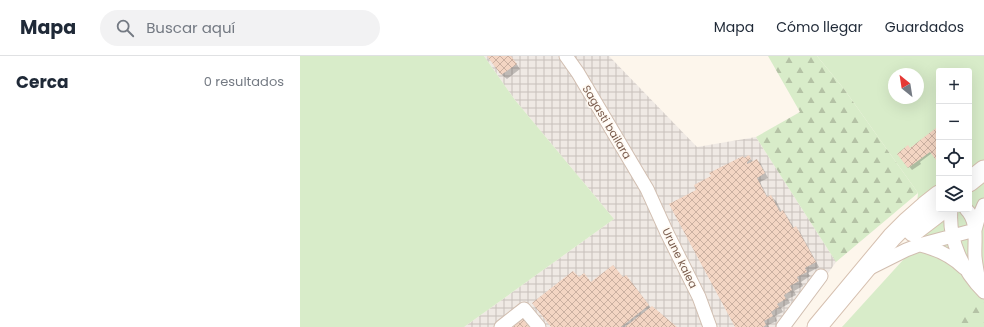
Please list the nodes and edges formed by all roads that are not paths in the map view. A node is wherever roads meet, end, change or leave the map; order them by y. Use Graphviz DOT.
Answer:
graph roads {
  1 [pos="566,56"];
  2 [pos="984,162"];
  3 [pos="984,170"];
  4 [pos="972,171"];
  5 [pos="984,179"];
  6 [pos="972,180"];
  7 [pos="972,188"];
  8 [pos="647,189"];
  9 [pos="936,204"];
  10 [pos="984,206"];
  11 [pos="951,212"];
  12 [pos="969,212"];
  13 [pos="975,230"];
  14 [pos="953,236"];
  15 [pos="918,245"];
  16 [pos="863,272"];
  17 [pos="969,275"];
  18 [pos="821,276"];
  19 [pos="983,291"];
  20 [pos="501,327"];
  21 [pos="538,327"];
  22 [pos="710,327"];
  23 [pos="783,327"];
  24 [pos="817,327"];
  1 -- 8 [label="street, Sagasti bailara"];
  2 -- 4 [label="main road"];
  3 -- 6 [label="main road"];
  5 -- 7 [label="main road"];
  8 -- 22 [label="street, Urune kalea"];
  9 -- 16 [label="main road"];
  10 -- 13 [label="street"];
  11 -- 14 [label="street"];
  12 -- 13 [label="street"];
  13 -- 14 [label="street"];
  13 -- 19 [label="street"];
  14 -- 15 [label="street"];
  14 -- 17 [label="street"];
  15 -- 16 [label="street"];
  15 -- 17 [label="street"];
  16 -- 24 [label="main road"];
  17 -- 19 [label="street"];
  18 -- 23 [label="street"];
  20 -- 21 [label="street"];
}
